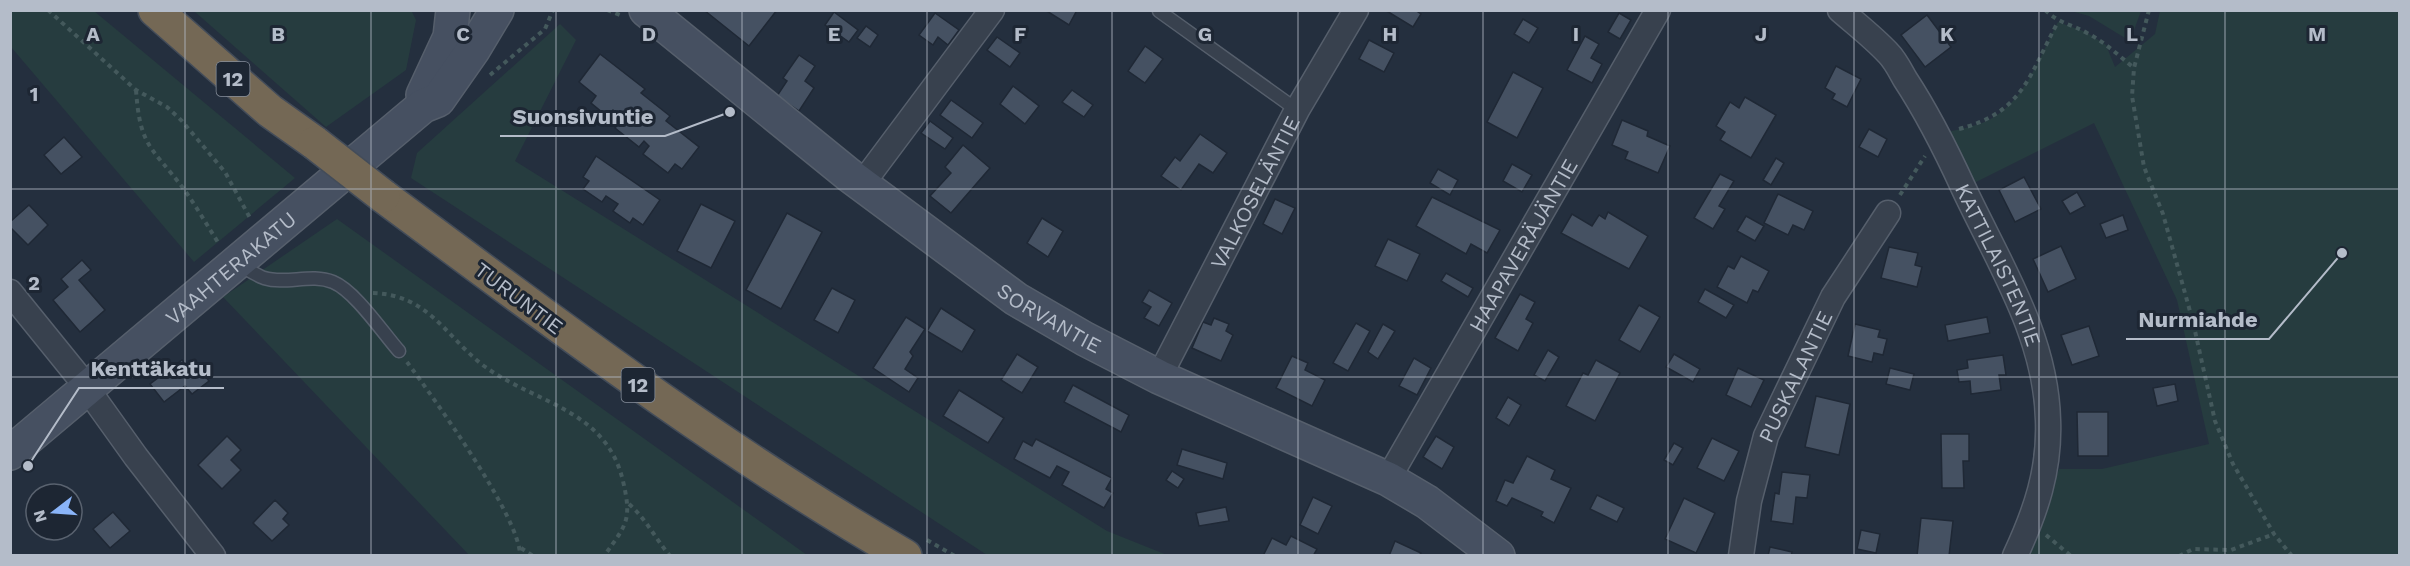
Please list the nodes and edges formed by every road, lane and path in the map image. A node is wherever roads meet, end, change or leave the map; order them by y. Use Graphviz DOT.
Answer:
graph roads {
  1 [pos="48,10"];
  2 [pos="155,10"];
  3 [pos="453,10"];
  4 [pos="471,10"];
  5 [pos="496,10"];
  6 [pos="553,10"];
  7 [pos="558,10"];
  8 [pos="646,10"];
  9 [pos="992,10"];
  10 [pos="1356,10"];
  11 [pos="1658,10"];
  12 [pos="1840,10"];
  13 [pos="2045,10"];
  14 [pos="2149,10"];
  15 [pos="1159,11"];
  16 [pos="2058,22"];
  17 [pos="2134,68"];
  18 [pos="136,90"];
  19 [pos="423,106"];
  20 [pos="1297,110"];
  21 [pos="1939,134"];
  22 [pos="862,184"];
  23 [pos="1888,213"];
  24 [pos="250,219"];
  25 [pos="231,259"];
  26 [pos="345,289"];
  27 [pos="10,292"];
  28 [pos="399,351"];
  29 [pos="1159,377"];
  30 [pos="87,388"];
  31 [pos="10,453"];
  32 [pos="1388,479"];
  33 [pos="628,504"];
  34 [pos="2029,527"];
  35 [pos="2274,534"];
  36 [pos="520,548"];
  37 [pos="213,555"];
  38 [pos="520,555"];
  39 [pos="533,555"];
  40 [pos="604,555"];
  41 [pos="670,555"];
  42 [pos="905,555"];
  43 [pos="1498,555"];
  44 [pos="1741,555"];
  45 [pos="2015,555"];
  46 [pos="2071,555"];
  47 [pos="2179,555"];
  48 [pos="2292,555"];
  1 -- 18 [label="path"];
  2 -- 42 [label="highway, TURUNTIE / 12, bridge"];
  3 -- 19 [label="main road"];
  4 -- 5 [label="main road"];
  5 -- 19 [label="main road, VAAHTERAKATU"];
  6 -- 7 [label="path"];
  8 -- 22 [label="main road, SORVANTIE"];
  9 -- 22 [label="street"];
  10 -- 20 [label="street, VALKOSELÄNTIE"];
  11 -- 32 [label="street, HAAPAVERÄJÄNTIE"];
  12 -- 21 [label="street, KATTILAISTENTIE"];
  13 -- 16 [label="path"];
  14 -- 17 [label="path"];
  15 -- 20 [label="lane"];
  16 -- 17 [label="path"];
  16 -- 21 [label="path"];
  17 -- 35 [label="path"];
  18 -- 24 [label="path"];
  18 -- 25 [label="path"];
  19 -- 25 [label="main road, VAAHTERAKATU"];
  20 -- 29 [label="street, VALKOSELÄNTIE"];
  21 -- 23 [label="path"];
  21 -- 34 [label="street, KATTILAISTENTIE"];
  22 -- 29 [label="main road, SORVANTIE"];
  23 -- 44 [label="street, PUSKALANTIE"];
  25 -- 26 [label="lane"];
  25 -- 30 [label="main road, VAAHTERAKATU"];
  26 -- 28 [label="lane"];
  26 -- 33 [label="path"];
  27 -- 30 [label="street"];
  28 -- 36 [label="path"];
  29 -- 32 [label="main road, SORVANTIE"];
  30 -- 31 [label="main road, VAAHTERAKATU"];
  30 -- 37 [label="street"];
  32 -- 43 [label="main road, SORVANTIE"];
  33 -- 40 [label="path"];
  33 -- 41 [label="path"];
  34 -- 45 [label="street, KATTILAISTENTIE"];
  34 -- 46 [label="path"];
  35 -- 47 [label="path"];
  35 -- 48 [label="path"];
  36 -- 38 [label="path"];
  36 -- 39 [label="path"];
}
